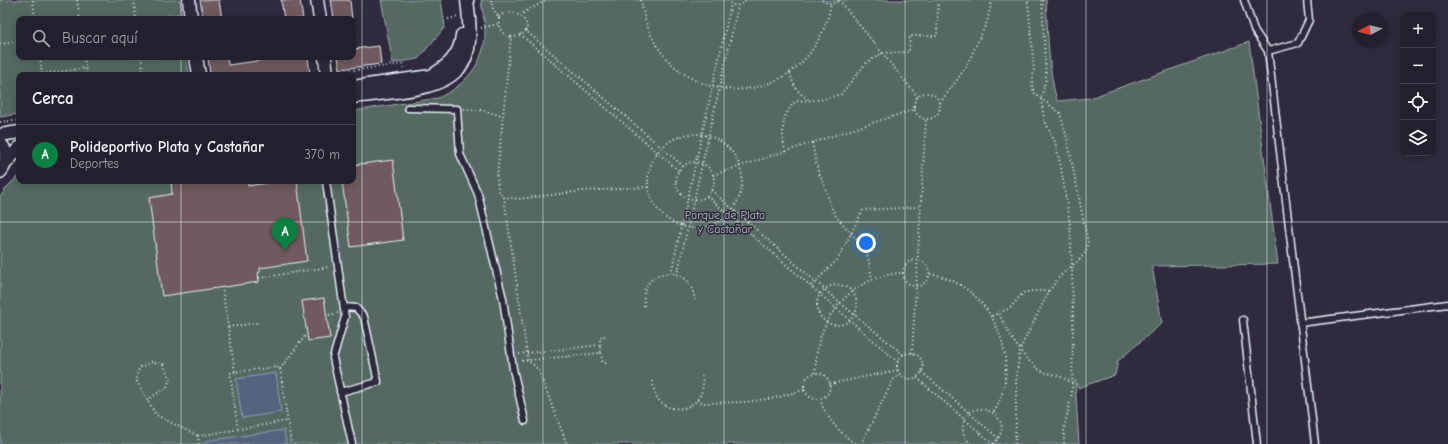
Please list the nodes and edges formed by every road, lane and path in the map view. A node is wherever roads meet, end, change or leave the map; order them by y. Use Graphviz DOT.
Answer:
graph roads {
  1 [pos="33,0"];
  2 [pos="77,0"];
  3 [pos="134,0"];
  4 [pos="188,0"];
  5 [pos="317,0"];
  6 [pos="458,0"];
  7 [pos="467,0"];
  8 [pos="491,0"];
  9 [pos="547,0"];
  10 [pos="641,0"];
  11 [pos="726,0"];
  12 [pos="746,0"];
  13 [pos="822,0"];
  14 [pos="839,0"];
  15 [pos="992,0"];
  16 [pos="1028,0"];
  17 [pos="1042,0"];
  18 [pos="1244,0"];
  19 [pos="1307,0"];
  20 [pos="731,4"];
  21 [pos="831,4"];
  22 [pos="938,4"];
  23 [pos="738,6"];
  24 [pos="504,10"];
  25 [pos="520,10"];
  26 [pos="523,13"];
  27 [pos="35,16"];
  28 [pos="80,16"];
  29 [pos="136,16"];
  30 [pos="187,16"];
  31 [pos="320,16"];
  32 [pos="498,18"];
  33 [pos="498,24"];
  34 [pos="481,28"];
  35 [pos="525,30"];
  36 [pos="520,34"];
  37 [pos="511,37"];
  38 [pos="16,42"];
  39 [pos="0,44"];
  40 [pos="1268,50"];
  41 [pos="882,53"];
  42 [pos="40,60"];
  43 [pos="85,60"];
  44 [pos="142,60"];
  45 [pos="196,60"];
  46 [pos="326,60"];
  47 [pos="86,68"];
  48 [pos="403,68"];
  49 [pos="42,72"];
  50 [pos="61,72"];
  51 [pos="86,72"];
  52 [pos="144,72"];
  53 [pos="198,72"];
  54 [pos="331,72"];
  55 [pos="346,72"];
  56 [pos="790,72"];
  57 [pos="356,87"];
  58 [pos="713,87"];
  59 [pos="720,88"];
  60 [pos="356,97"];
  61 [pos="918,97"];
  62 [pos="1041,99"];
  63 [pos="809,100"];
  64 [pos="940,103"];
  65 [pos="408,108"];
  66 [pos="457,109"];
  67 [pos="914,109"];
  68 [pos="502,116"];
  69 [pos="926,118"];
  70 [pos="16,120"];
  71 [pos="0,122"];
  72 [pos="16,132"];
  73 [pos="702,134"];
  74 [pos="0,135"];
  75 [pos="709,135"];
  76 [pos="0,143"];
  77 [pos="812,143"];
  78 [pos="661,148"];
  79 [pos="16,152"];
  80 [pos="657,152"];
  81 [pos="785,152"];
  82 [pos="696,162"];
  83 [pos="702,163"];
  84 [pos="683,166"];
  85 [pos="741,166"];
  86 [pos="2,168"];
  87 [pos="679,171"];
  88 [pos="713,175"];
  89 [pos="326,184"];
  90 [pos="648,187"];
  91 [pos="711,190"];
  92 [pos="504,196"];
  93 [pos="707,196"];
  94 [pos="687,198"];
  95 [pos="695,200"];
  96 [pos="921,207"];
  97 [pos="733,209"];
  98 [pos="728,215"];
  99 [pos="681,226"];
  100 [pos="688,228"];
  101 [pos="851,233"];
  102 [pos="917,259"];
  103 [pos="339,266"];
  104 [pos="1072,266"];
  105 [pos="670,273"];
  106 [pos="902,273"];
  107 [pos="930,274"];
  108 [pos="677,275"];
  109 [pos="259,278"];
  110 [pos="872,280"];
  111 [pos="816,282"];
  112 [pos="811,286"];
  113 [pos="222,287"];
  114 [pos="915,287"];
  115 [pos="825,289"];
  116 [pos="1049,291"];
  117 [pos="852,292"];
  118 [pos="820,294"];
  119 [pos="695,300"];
  120 [pos="839,302"];
  121 [pos="1448,304"];
  122 [pos="644,306"];
  123 [pos="344,307"];
  124 [pos="836,307"];
  125 [pos="854,314"];
  126 [pos="999,314"];
  127 [pos="992,316"];
  128 [pos="850,320"];
  129 [pos="1243,320"];
  130 [pos="827,322"];
  131 [pos="257,323"];
  132 [pos="1300,323"];
  133 [pos="228,327"];
  134 [pos="305,336"];
  135 [pos="606,336"];
  136 [pos="600,345"];
  137 [pos="1020,349"];
  138 [pos="527,353"];
  139 [pos="601,353"];
  140 [pos="912,353"];
  141 [pos="512,355"];
  142 [pos="904,355"];
  143 [pos="528,361"];
  144 [pos="513,362"];
  145 [pos="609,362"];
  146 [pos="898,362"];
  147 [pos="280,369"];
  148 [pos="898,370"];
  149 [pos="235,372"];
  150 [pos="922,372"];
  151 [pos="815,373"];
  152 [pos="702,375"];
  153 [pos="900,375"];
  154 [pos="917,378"];
  155 [pos="653,381"];
  156 [pos="1073,383"];
  157 [pos="830,384"];
  158 [pos="804,390"];
  159 [pos="340,392"];
  160 [pos="820,399"];
  161 [pos="147,400"];
  162 [pos="697,400"];
  163 [pos="994,412"];
  164 [pos="970,413"];
  165 [pos="965,420"];
  166 [pos="287,421"];
  167 [pos="525,421"];
  168 [pos="238,429"];
  169 [pos="198,436"];
  170 [pos="998,438"];
  171 [pos="996,442"];
  172 [pos="970,443"];
  173 [pos="199,444"];
  174 [pos="291,444"];
  175 [pos="352,444"];
  176 [pos="567,444"];
  177 [pos="855,444"];
  178 [pos="861,444"];
  179 [pos="966,444"];
  180 [pos="993,444"];
  181 [pos="999,444"];
  182 [pos="1015,444"];
  183 [pos="1064,444"];
  184 [pos="1257,444"];
  185 [pos="1315,444"];
  1 -- 27 [label="path"];
  2 -- 28 [label="path"];
  3 -- 29 [label="path"];
  4 -- 30 [label="street"];
  5 -- 31 [label="street"];
  6 -- 57 [label="street"];
  7 -- 60 [label="street"];
  8 -- 32 [label="path"];
  9 -- 26 [label="path"];
  10 -- 58 [label="path"];
  11 -- 20 [label="path"];
  12 -- 23 [label="path"];
  13 -- 21 [label="path"];
  14 -- 21 [label="path"];
  14 -- 41 [label="path"];
  15 -- 64 [label="path"];
  16 -- 62 [label="path"];
  17 -- 62 [label="path"];
  18 -- 40 [label="lane"];
  19 -- 40 [label="lane"];
  20 -- 23 [label="path"];
  20 -- 58 [label="path"];
  21 -- 56 [label="path"];
  22 -- 41 [label="path"];
  23 -- 59 [label="path"];
  24 -- 32 [label="path"];
  25 -- 26 [label="path"];
  26 -- 35 [label="path"];
  32 -- 33 [label="path"];
  33 -- 34 [label="path"];
  33 -- 37 [label="path"];
  35 -- 36 [label="path"];
  35 -- 78 [label="path"];
  36 -- 37 [label="path"];
  36 -- 80 [label="path"];
  37 -- 68 [label="path"];
  38 -- 39 [label="path"];
  40 -- 132 [label="lane"];
  41 -- 61 [label="path"];
  41 -- 63 [label="path"];
  42 -- 49 [label="path"];
  43 -- 47 [label="path"];
  44 -- 52 [label="path"];
  45 -- 53 [label="street"];
  46 -- 54 [label="street"];
  47 -- 50 [label="path"];
  47 -- 51 [label="path"];
  48 -- 55 [label="path"];
  56 -- 59 [label="path"];
  56 -- 63 [label="path"];
  58 -- 59 [label="path"];
  58 -- 73 [label="path"];
  59 -- 75 [label="path"];
  61 -- 64 [label="path"];
  61 -- 67 [label="path"];
  62 -- 104 [label="path"];
  62 -- 104 [label="path"];
  63 -- 81 [label="path"];
  64 -- 69 [label="path"];
  65 -- 66 [label="lane"];
  66 -- 68 [label="path"];
  66 -- 141 [label="lane"];
  67 -- 69 [label="path"];
  67 -- 77 [label="path"];
  68 -- 92 [label="path"];
  69 -- 96 [label="path"];
  70 -- 71 [label="path"];
  72 -- 74 [label="street"];
  73 -- 75 [label="path"];
  73 -- 78 [label="path"];
  73 -- 82 [label="path"];
  75 -- 83 [label="path"];
  75 -- 85 [label="path"];
  76 -- 86 [label="street"];
  77 -- 81 [label="path"];
  77 -- 101 [label="path"];
  78 -- 80 [label="path"];
  78 -- 84 [label="path"];
  79 -- 86 [label="street"];
  80 -- 87 [label="path"];
  80 -- 90 [label="path"];
  81 -- 85 [label="path"];
  82 -- 83 [label="path"];
  82 -- 84 [label="path"];
  82 -- 94 [label="path"];
  83 -- 88 [label="path"];
  83 -- 95 [label="path"];
  84 -- 87 [label="path"];
  85 -- 88 [label="path"];
  85 -- 97 [label="path"];
  87 -- 94 [label="path"];
  88 -- 91 [label="path"];
  89 -- 103 [label="lane"];
  90 -- 92 [label="path"];
  90 -- 99 [label="path"];
  91 -- 93 [label="path"];
  91 -- 97 [label="path"];
  92 -- 138 [label="path"];
  93 -- 95 [label="path"];
  93 -- 98 [label="path"];
  94 -- 95 [label="path"];
  94 -- 99 [label="path"];
  95 -- 100 [label="path"];
  96 -- 101 [label="path"];
  96 -- 102 [label="path"];
  97 -- 98 [label="path"];
  97 -- 111 [label="path"];
  98 -- 100 [label="path"];
  98 -- 112 [label="path"];
  99 -- 100 [label="path"];
  99 -- 105 [label="path"];
  100 -- 108 [label="path"];
  101 -- 110 [label="path"];
  101 -- 111 [label="path"];
  102 -- 106 [label="path"];
  102 -- 107 [label="path"];
  102 -- 114 [label="path"];
  103 -- 109 [label="path"];
  103 -- 123 [label="lane"];
  104 -- 116 [label="path"];
  104 -- 156 [label="path"];
  105 -- 108 [label="path"];
  105 -- 122 [label="path"];
  106 -- 110 [label="path"];
  106 -- 114 [label="path"];
  107 -- 114 [label="path"];
  107 -- 127 [label="path"];
  108 -- 119 [label="path"];
  110 -- 117 [label="path"];
  111 -- 112 [label="path"];
  111 -- 115 [label="path"];
  112 -- 118 [label="path"];
  113 -- 133 [label="path"];
  114 -- 140 [label="path"];
  115 -- 117 [label="path"];
  115 -- 118 [label="path"];
  115 -- 120 [label="path"];
  116 -- 126 [label="path"];
  116 -- 137 [label="path"];
  117 -- 120 [label="path"];
  117 -- 125 [label="path"];
  118 -- 124 [label="path"];
  118 -- 130 [label="path"];
  120 -- 124 [label="path"];
  120 -- 125 [label="path"];
  121 -- 132 [label="lane"];
  123 -- 159 [label="lane"];
  123 -- 159 [label="lane"];
  124 -- 128 [label="path"];
  124 -- 130 [label="path"];
  125 -- 128 [label="path"];
  125 -- 142 [label="path"];
  126 -- 127 [label="path"];
  126 -- 137 [label="path"];
  127 -- 163 [label="path"];
  128 -- 130 [label="path"];
  128 -- 146 [label="path"];
  129 -- 184 [label="lane"];
  130 -- 151 [label="path"];
  131 -- 133 [label="path"];
  132 -- 185 [label="lane"];
  133 -- 149 [label="path"];
  134 -- 147 [label="path"];
  135 -- 136 [label="path"];
  136 -- 138 [label="path"];
  136 -- 139 [label="path"];
  137 -- 156 [label="path"];
  137 -- 182 [label="path"];
  138 -- 141 [label="path"];
  138 -- 143 [label="path"];
  139 -- 143 [label="path"];
  139 -- 145 [label="path"];
  140 -- 142 [label="path"];
  140 -- 150 [label="path"];
  141 -- 144 [label="lane"];
  142 -- 146 [label="path"];
  143 -- 144 [label="path"];
  143 -- 176 [label="path"];
  144 -- 167 [label="lane"];
  146 -- 148 [label="path"];
  147 -- 149 [label="path"];
  147 -- 166 [label="path"];
  148 -- 153 [label="path"];
  148 -- 157 [label="path"];
  149 -- 168 [label="path"];
  150 -- 154 [label="path"];
  150 -- 164 [label="path"];
  151 -- 157 [label="path"];
  151 -- 158 [label="path"];
  152 -- 162 [label="path"];
  153 -- 154 [label="path"];
  153 -- 178 [label="path"];
  154 -- 165 [label="path"];
  155 -- 162 [label="path"];
  156 -- 183 [label="path"];
  157 -- 160 [label="path"];
  158 -- 160 [label="path"];
  158 -- 162 [label="path"];
  159 -- 175 [label="lane"];
  160 -- 177 [label="path"];
  161 -- 161 [label="path"];
  161 -- 169 [label="path"];
  163 -- 164 [label="path"];
  163 -- 170 [label="path"];
  164 -- 165 [label="path"];
  164 -- 170 [label="path"];
  165 -- 172 [label="path"];
  165 -- 180 [label="path"];
  166 -- 168 [label="path"];
  166 -- 174 [label="path"];
  168 -- 169 [label="path"];
  169 -- 173 [label="path"];
  170 -- 171 [label="path"];
  171 -- 180 [label="path"];
  171 -- 181 [label="path"];
  172 -- 179 [label="path"];
}
